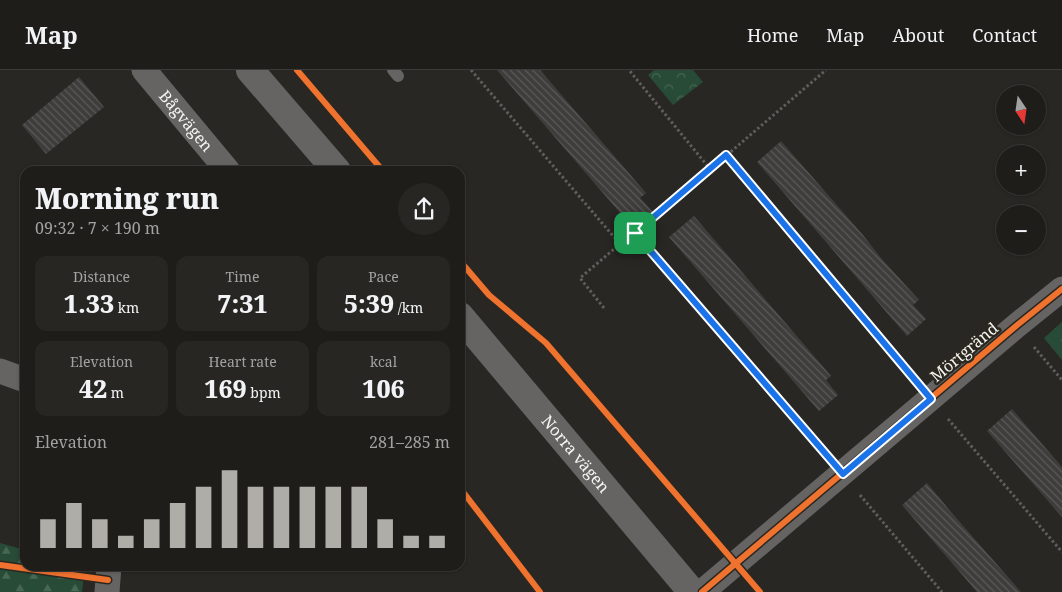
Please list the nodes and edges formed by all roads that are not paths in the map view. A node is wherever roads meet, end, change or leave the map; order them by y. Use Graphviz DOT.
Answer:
graph roads {
  1 [pos="144,70"];
  2 [pos="250,70"];
  3 [pos="224,166"];
  4 [pos="333,166"];
  5 [pos="1062,289"];
  6 [pos="465,322"];
  7 [pos="0,372"];
  8 [pos="20,378"];
  9 [pos="109,571"];
  10 [pos="107,592"];
  11 [pos="692,592"];
  12 [pos="702,592"];
  1 -- 3 [label="street, Bågvägen"];
  2 -- 4 [label="street"];
  5 -- 12 [label="street, Mörtgränd"];
  6 -- 11 [label="street, Norra vägen"];
  7 -- 8 [label="street"];
  9 -- 10 [label="street"];
}
